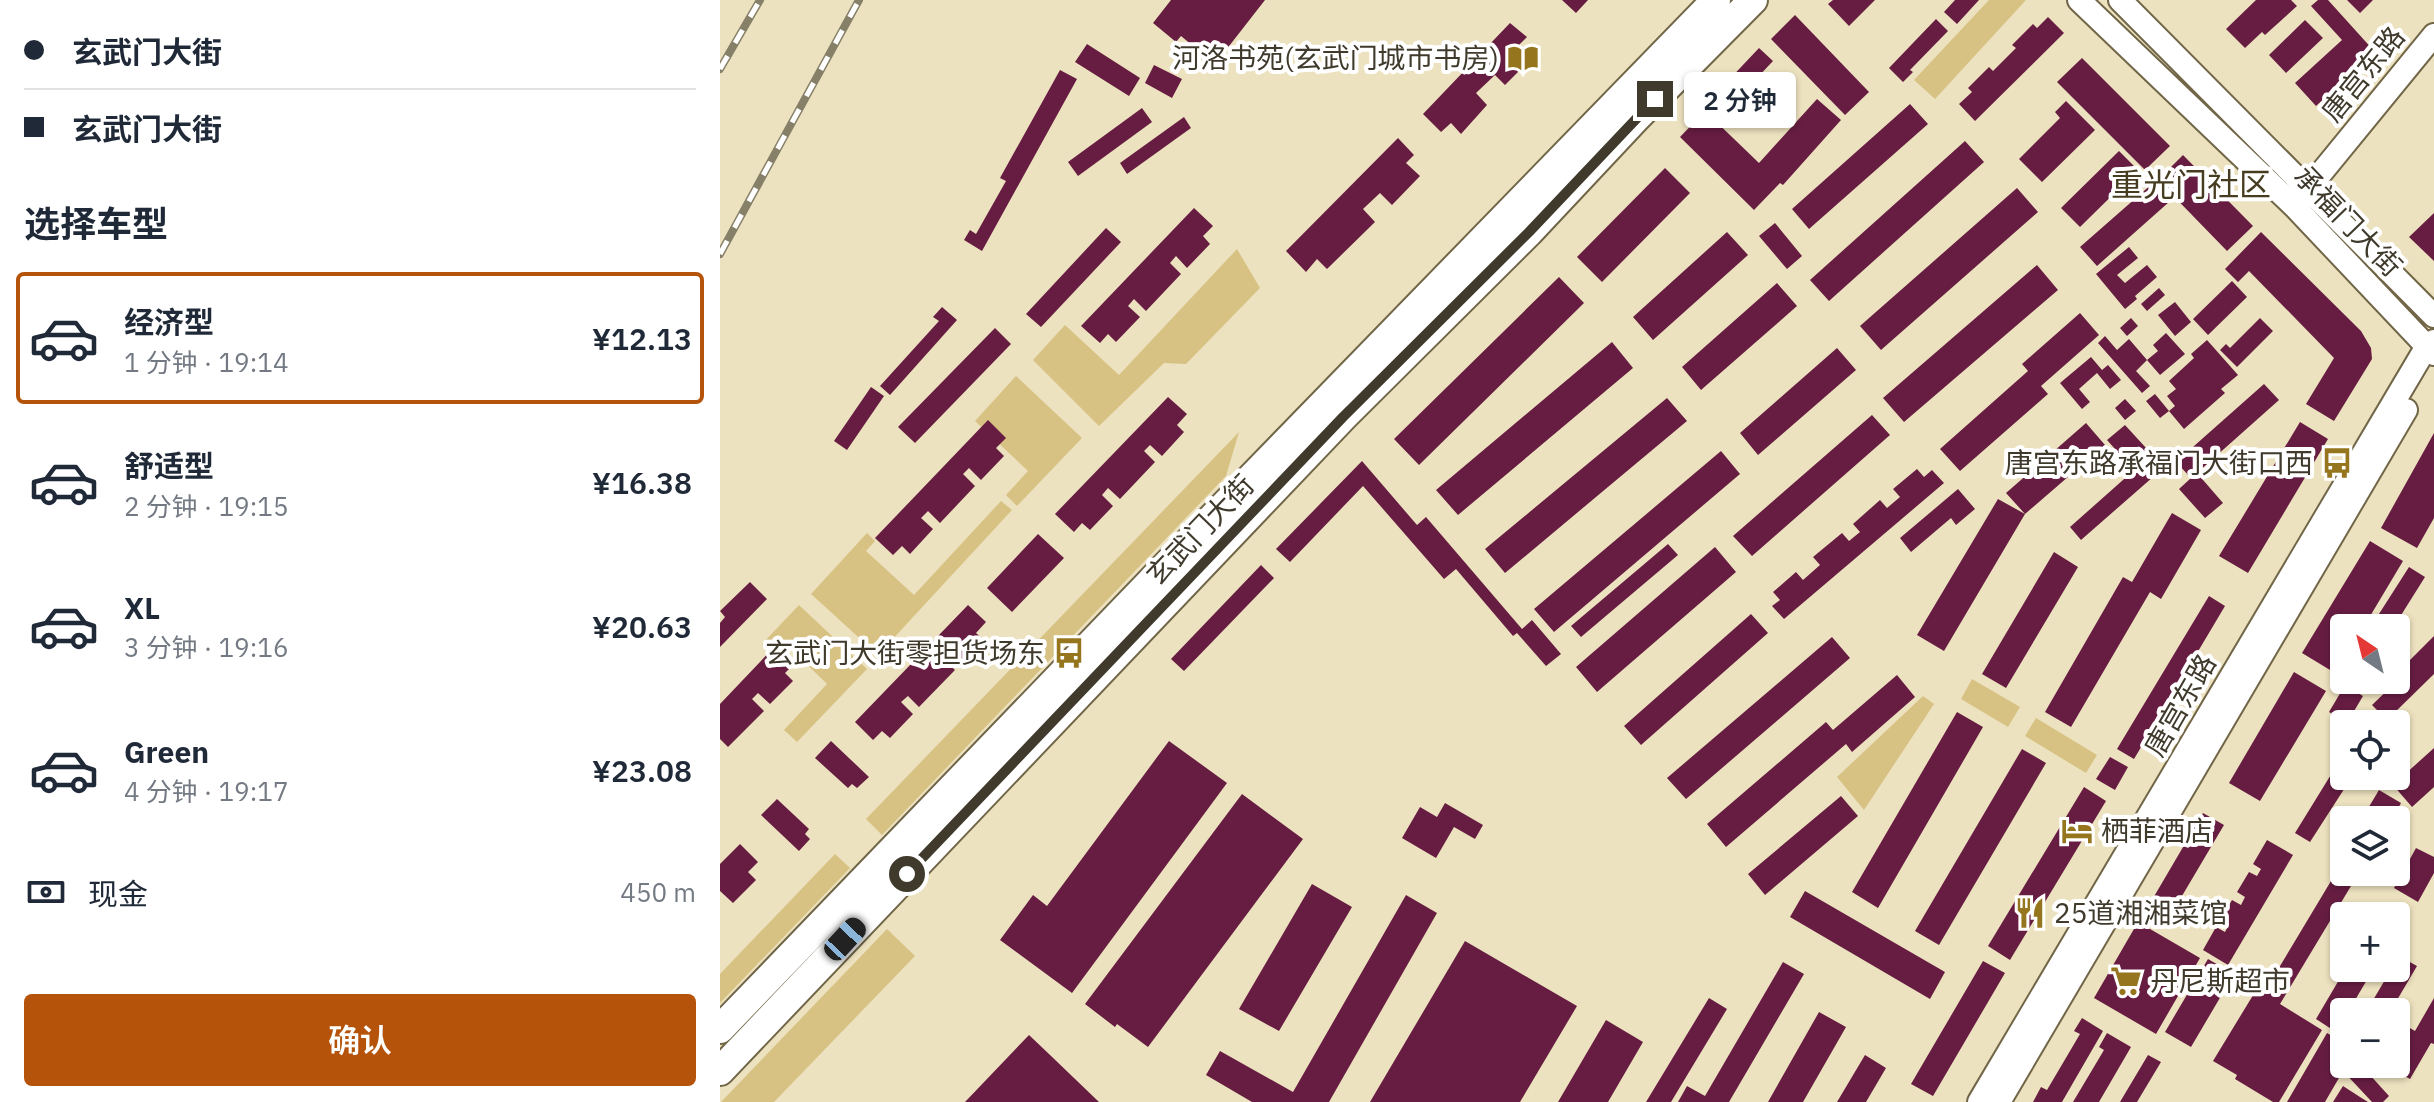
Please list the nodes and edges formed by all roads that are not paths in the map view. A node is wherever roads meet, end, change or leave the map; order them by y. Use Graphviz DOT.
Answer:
graph roads {
  1 [pos="1716,0"];
  2 [pos="1753,0"];
  3 [pos="2079,0"];
  4 [pos="2120,0"];
  5 [pos="2434,35"];
  6 [pos="2308,189"];
  7 [pos="2434,316"];
  8 [pos="2432,350"];
  9 [pos="720,1029"];
  10 [pos="720,1071"];
  11 [pos="1979,1102"];
  12 [pos="1999,1102"];
  1 -- 9 [label="main road, 玄武门大街"];
  2 -- 10 [label="main road, 玄武门大街"];
  3 -- 8 [label="street, 承福门大街"];
  4 -- 6 [label="street, 承福门大街"];
  5 -- 6 [label="street, 唐宫东路"];
  6 -- 7 [label="street, 承福门大街"];
  8 -- 11 [label="street, 唐宫东路"];
  8 -- 12 [label="street, 唐宫东路"];
}
